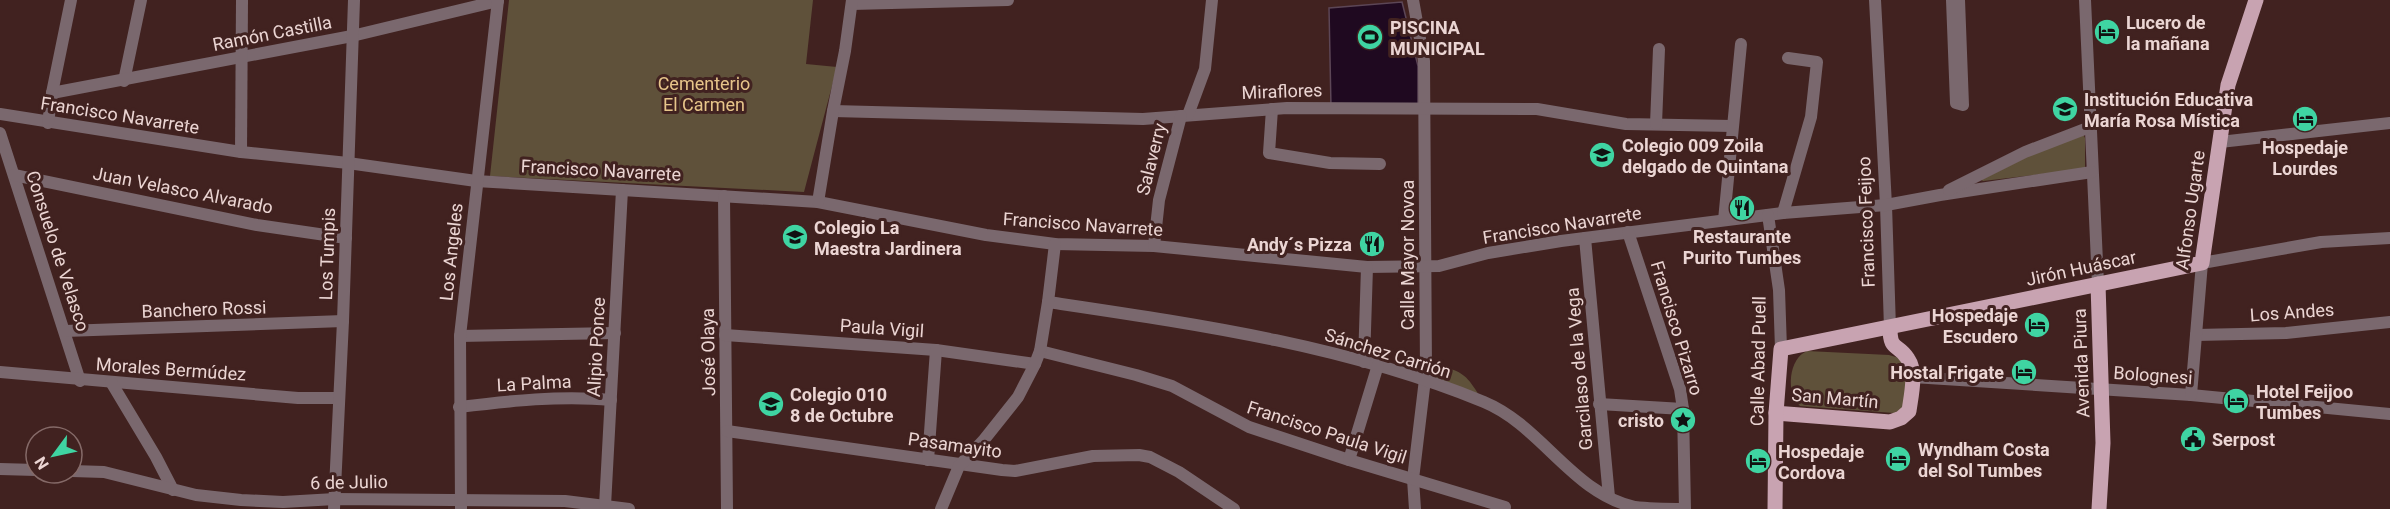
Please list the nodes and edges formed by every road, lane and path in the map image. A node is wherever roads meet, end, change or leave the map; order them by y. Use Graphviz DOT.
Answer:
graph roads {
  1 [pos="71,0"];
  2 [pos="141,0"];
  3 [pos="242,0"];
  4 [pos="354,0"];
  5 [pos="1008,0"];
  6 [pos="1212,0"];
  7 [pos="1413,0"];
  8 [pos="1875,0"];
  9 [pos="1952,0"];
  10 [pos="1959,0"];
  11 [pos="2085,0"];
  12 [pos="2256,0"];
  13 [pos="498,1"];
  14 [pos="852,2"];
  15 [pos="352,36"];
  16 [pos="1742,44"];
  17 [pos="1659,49"];
  18 [pos="242,56"];
  19 [pos="1788,58"];
  20 [pos="124,81"];
  21 [pos="52,93"];
  22 [pos="1272,109"];
  23 [pos="1425,109"];
  24 [pos="833,111"];
  25 [pos="0,114"];
  26 [pos="1184,115"];
  27 [pos="48,123"];
  28 [pos="2390,123"];
  29 [pos="1656,124"];
  30 [pos="1732,126"];
  31 [pos="2090,127"];
  32 [pos="0,133"];
  33 [pos="2220,142"];
  34 [pos="241,152"];
  35 [pos="348,163"];
  36 [pos="1380,164"];
  37 [pos="2092,172"];
  38 [pos="14,175"];
  39 [pos="477,181"];
  40 [pos="622,190"];
  41 [pos="1940,195"];
  42 [pos="724,196"];
  43 [pos="818,202"];
  44 [pos="1886,205"];
  45 [pos="1783,213"];
  46 [pos="1768,215"];
  47 [pos="1724,220"];
  48 [pos="1628,232"];
  49 [pos="346,238"];
  50 [pos="1585,238"];
  51 [pos="2390,238"];
  52 [pos="1055,244"];
  53 [pos="1154,246"];
  54 [pos="2202,263"];
  55 [pos="1366,267"];
  56 [pos="1425,267"];
  57 [pos="2098,284"];
  58 [pos="1048,302"];
  59 [pos="343,321"];
  60 [pos="2390,322"];
  61 [pos="1890,327"];
  62 [pos="65,331"];
  63 [pos="615,333"];
  64 [pos="726,335"];
  65 [pos="2196,335"];
  66 [pos="460,336"];
  67 [pos="1781,349"];
  68 [pos="936,350"];
  69 [pos="1040,351"];
  70 [pos="1364,362"];
  71 [pos="1035,364"];
  72 [pos="1378,365"];
  73 [pos="0,372"];
  74 [pos="1913,377"];
  75 [pos="80,381"];
  76 [pos="111,382"];
  77 [pos="1424,382"];
  78 [pos="2103,390"];
  79 [pos="2191,395"];
  80 [pos="339,398"];
  81 [pos="611,400"];
  82 [pos="1599,404"];
  83 [pos="459,406"];
  84 [pos="1683,409"];
  85 [pos="1776,413"];
  86 [pos="2390,414"];
  87 [pos="727,431"];
  88 [pos="928,460"];
  89 [pos="1349,460"];
  90 [pos="959,466"];
  91 [pos="0,469"];
  92 [pos="24,470"];
  93 [pos="84,471"];
  94 [pos="1413,479"];
  95 [pos="173,490"];
  96 [pos="1609,497"];
  97 [pos="334,504"];
  98 [pos="461,505"];
  99 [pos="605,506"];
  100 [pos="1505,507"];
  101 [pos="629,509"];
  102 [pos="727,509"];
  103 [pos="941,509"];
  104 [pos="1234,509"];
  105 [pos="1415,509"];
  106 [pos="1646,509"];
  107 [pos="1685,509"];
  108 [pos="1775,509"];
  109 [pos="2099,509"];
  1 -- 21 [label="street"];
  2 -- 20 [label="street"];
  3 -- 18 [label="street"];
  4 -- 15 [label="street, Los Tumpis"];
  5 -- 14 [label="street"];
  6 -- 26 [label="street, Salaverry"];
  7 -- 23 [label="street, Calle Mayor Novoa"];
  8 -- 44 [label="street, Francisco Feijoo"];
  9 -- 10 [label="street"];
  11 -- 31 [label="street, Avenida Piura"];
  12 -- 33 [label="main road, Alfonso Ugarte"];
  13 -- 15 [label="street, Ramón Castilla"];
  13 -- 39 [label="street, Los Angeles"];
  14 -- 24 [label="street"];
  15 -- 18 [label="street, Ramón Castilla"];
  15 -- 35 [label="street, Los Tumpis"];
  16 -- 30 [label="street"];
  17 -- 29 [label="street"];
  18 -- 20 [label="street, Ramón Castilla"];
  18 -- 34 [label="street"];
  19 -- 45 [label="street"];
  20 -- 21 [label="street, Ramón Castilla"];
  21 -- 27 [label="street"];
  22 -- 23 [label="street, Miraflores"];
  22 -- 26 [label="street, Miraflores"];
  22 -- 36 [label="street"];
  23 -- 29 [label="street, Miraflores"];
  23 -- 56 [label="street, Calle Mayor Novoa"];
  24 -- 26 [label="street, Miraflores"];
  24 -- 43 [label="street"];
  25 -- 27 [label="street, Francisco Navarrete"];
  26 -- 53 [label="street, Salaverry"];
  27 -- 34 [label="street, Francisco Navarrete"];
  28 -- 33 [label="street"];
  29 -- 30 [label="street, Miraflores"];
  30 -- 47 [label="street"];
  31 -- 37 [label="street, Avenida Piura"];
  31 -- 41 [label="street"];
  32 -- 38 [label="street, Consuelo de Velasco"];
  33 -- 54 [label="main road, Alfonso Ugarte"];
  34 -- 35 [label="street, Francisco Navarrete"];
  35 -- 39 [label="street, Francisco Navarrete"];
  35 -- 49 [label="street, Los Tumpis"];
  37 -- 41 [label="street, Francisco Navarrete"];
  37 -- 57 [label="street, Avenida Piura"];
  38 -- 49 [label="street, Juan Velasco Alvarado"];
  38 -- 62 [label="street, Consuelo de Velasco"];
  39 -- 40 [label="street, Francisco Navarrete"];
  39 -- 66 [label="street, Los Angeles"];
  40 -- 42 [label="street, Francisco Navarrete"];
  40 -- 63 [label="street, Alipio Ponce"];
  41 -- 44 [label="street, Francisco Navarrete"];
  42 -- 43 [label="street, Francisco Navarrete"];
  42 -- 64 [label="street, José Olaya"];
  43 -- 52 [label="street, Francisco Navarrete"];
  44 -- 45 [label="street, Francisco Navarrete"];
  44 -- 61 [label="street, Francisco Feijoo"];
  45 -- 46 [label="street, Francisco Navarrete"];
  46 -- 47 [label="street, Francisco Navarrete"];
  46 -- 67 [label="street, Calle Abad Puell"];
  47 -- 48 [label="street, Francisco Navarrete"];
  48 -- 50 [label="street, Francisco Navarrete"];
  48 -- 84 [label="street, Francisco Pizarro"];
  49 -- 59 [label="street, Los Tumpis"];
  50 -- 56 [label="street, Francisco Navarrete"];
  50 -- 82 [label="street, Garcilaso de la Vega"];
  51 -- 54 [label="street, Jirón Huáscar"];
  52 -- 53 [label="street, Francisco Navarrete"];
  52 -- 58 [label="street"];
  53 -- 55 [label="street, Francisco Navarrete"];
  54 -- 57 [label="main road, Jirón Huáscar"];
  54 -- 65 [label="street, Alfonso Ugarte"];
  55 -- 56 [label="street, Francisco Navarrete"];
  55 -- 70 [label="street"];
  56 -- 77 [label="street, Calle Mayor Novoa"];
  57 -- 61 [label="main road, Jirón Huáscar"];
  57 -- 78 [label="main road, Avenida Piura"];
  58 -- 69 [label="street"];
  58 -- 70 [label="street, Sánchez Carrión"];
  59 -- 62 [label="street, Banchero Rossi"];
  59 -- 80 [label="street, Los Tumpis"];
  60 -- 65 [label="street, Los Andes"];
  61 -- 67 [label="main road, Jirón Huáscar"];
  61 -- 74 [label="main road, Francisco Feijoo"];
  62 -- 75 [label="street, Consuelo de Velasco"];
  63 -- 66 [label="street"];
  63 -- 81 [label="street, Alipio Ponce"];
  64 -- 68 [label="street, Paula Vigil"];
  64 -- 87 [label="street, José Olaya"];
  65 -- 79 [label="street, Alfonso Ugarte"];
  66 -- 83 [label="street, Los Angeles"];
  67 -- 85 [label="main road, Calle Abad Puell"];
  68 -- 71 [label="street, Paula Vigil"];
  68 -- 88 [label="street"];
  69 -- 71 [label="street"];
  69 -- 89 [label="street, Francisco Paula Vigil"];
  70 -- 72 [label="street, Sánchez Carrión"];
  71 -- 90 [label="street"];
  72 -- 77 [label="street, Sánchez Carrión"];
  72 -- 89 [label="street"];
  73 -- 75 [label="street, Morales Bermúdez"];
  74 -- 78 [label="street, Bolognesi"];
  74 -- 85 [label="main road, San Martín"];
  75 -- 76 [label="street, Morales Bermúdez"];
  76 -- 80 [label="street, Morales Bermúdez"];
  76 -- 95 [label="street"];
  77 -- 94 [label="street, Calle Mayor Novoa"];
  77 -- 96 [label="street, Sánchez Carrión"];
  78 -- 79 [label="street, Bolognesi"];
  78 -- 109 [label="main road, Avenida Piura"];
  79 -- 86 [label="street, Bolognesi"];
  80 -- 97 [label="street, Los Tumpis"];
  81 -- 83 [label="street, La Palma"];
  81 -- 99 [label="street, Alipio Ponce"];
  82 -- 84 [label="street"];
  82 -- 96 [label="street, Garcilaso de la Vega"];
  83 -- 98 [label="street, Los Angeles"];
  84 -- 107 [label="street, Francisco Pizarro"];
  85 -- 108 [label="main road, Calle Abad Puell"];
  87 -- 88 [label="street, Pasamayito"];
  87 -- 102 [label="street, José Olaya"];
  88 -- 90 [label="street, Pasamayito"];
  89 -- 94 [label="street, Francisco Paula Vigil"];
  90 -- 103 [label="street"];
  90 -- 104 [label="street, Pasamayito"];
  91 -- 92 [label="street"];
  93 -- 95 [label="street, 6 de Julio"];
  94 -- 100 [label="street, Francisco Paula Vigil"];
  94 -- 105 [label="street, Calle Mayor Novoa"];
  95 -- 97 [label="street, 6 de Julio"];
  96 -- 106 [label="street, Sánchez Carrión"];
  97 -- 98 [label="street, 6 de Julio"];
  98 -- 99 [label="street, 6 de Julio"];
  99 -- 101 [label="street, 6 de Julio"];
  106 -- 107 [label="street, Sánchez Carrión"];
}
